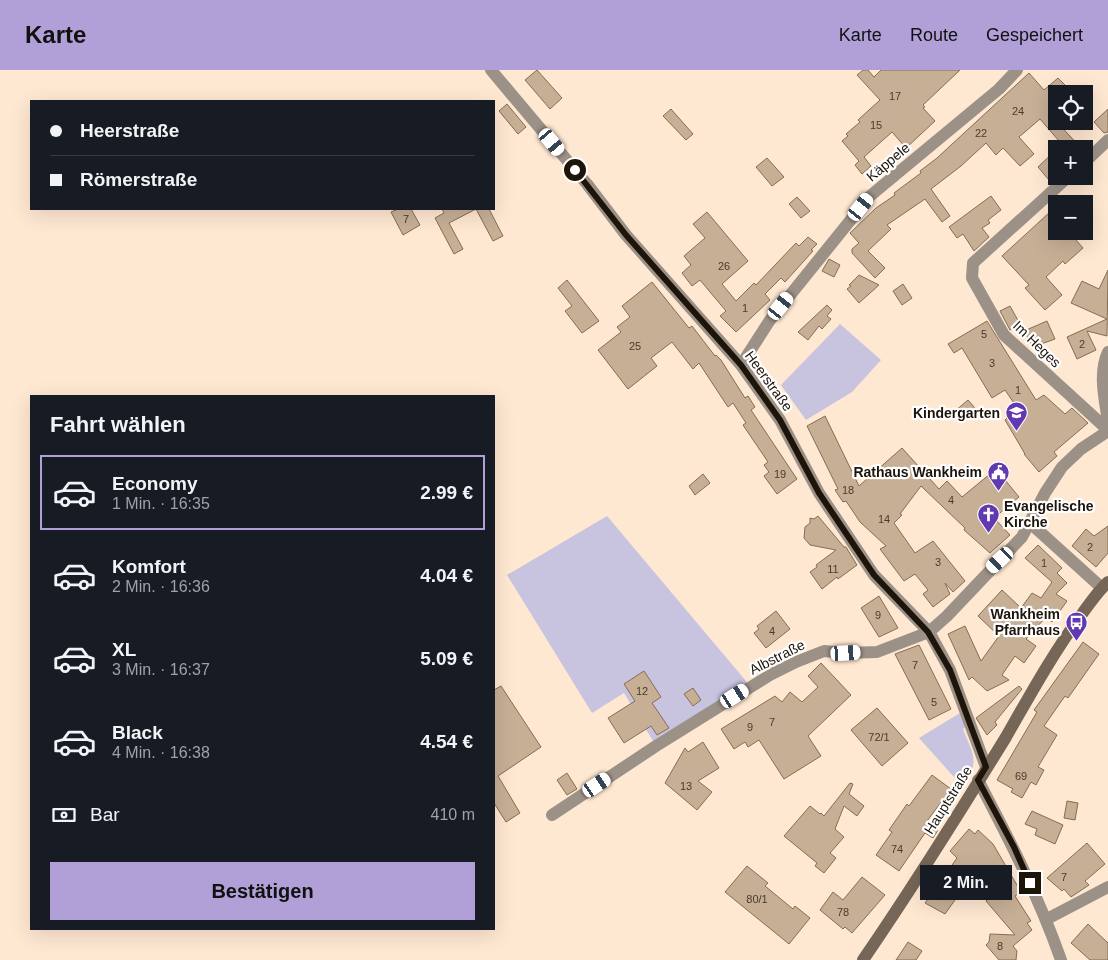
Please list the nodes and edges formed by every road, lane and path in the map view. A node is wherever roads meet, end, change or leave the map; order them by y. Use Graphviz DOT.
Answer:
graph roads {
  1 [pos="491,70"];
  2 [pos="1017,70"];
  3 [pos="1108,140"];
  4 [pos="1093,154"];
  5 [pos="1059,185"];
  6 [pos="1108,352"];
  7 [pos="741,365"];
  8 [pos="1108,422"];
  9 [pos="1108,431"];
  10 [pos="1029,522"];
  11 [pos="1105,585"];
  12 [pos="928,632"];
  13 [pos="986,767"];
  14 [pos="978,780"];
  15 [pos="552,815"];
  16 [pos="1108,887"];
  17 [pos="1047,919"];
  18 [pos="863,960"];
  19 [pos="1061,960"];
  1 -- 7 [label="street, Heerstraße"];
  2 -- 7 [label="street, Käppele"];
  3 -- 4 [label="street"];
  5 -- 9 [label="street, Im Heges"];
  6 -- 8 [label="street"];
  7 -- 12 [label="street, Heerstraße"];
  9 -- 10 [label="street"];
  10 -- 11 [label="street"];
  10 -- 12 [label="street"];
  11 -- 13 [label="street, Hauptstraße"];
  12 -- 13 [label="street, Heerstraße"];
  12 -- 15 [label="street, Albstraße"];
  13 -- 14 [label="street, Hauptstraße"];
  14 -- 17 [label="street"];
  14 -- 18 [label="street, Hauptstraße"];
  16 -- 17 [label="street"];
  17 -- 19 [label="street"];
}
